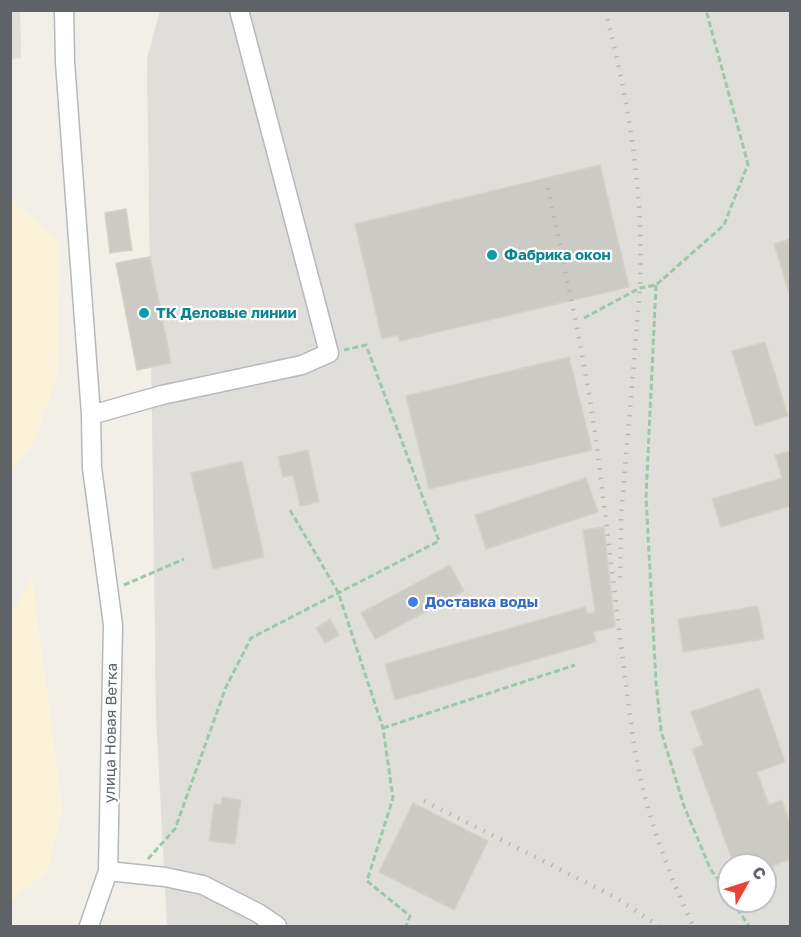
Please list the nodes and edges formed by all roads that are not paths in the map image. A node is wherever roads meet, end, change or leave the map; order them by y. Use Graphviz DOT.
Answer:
graph roads {
  1 [pos="64,10"];
  2 [pos="239,10"];
  3 [pos="91,415"];
  4 [pos="108,871"];
  5 [pos="90,927"];
  6 [pos="277,927"];
  1 -- 3 [label="street, улица Новая Ветка"];
  2 -- 3 [label="street"];
  3 -- 4 [label="street, улица Новая Ветка"];
  4 -- 5 [label="street, улица Новая Ветка"];
  4 -- 6 [label="street"];
}
